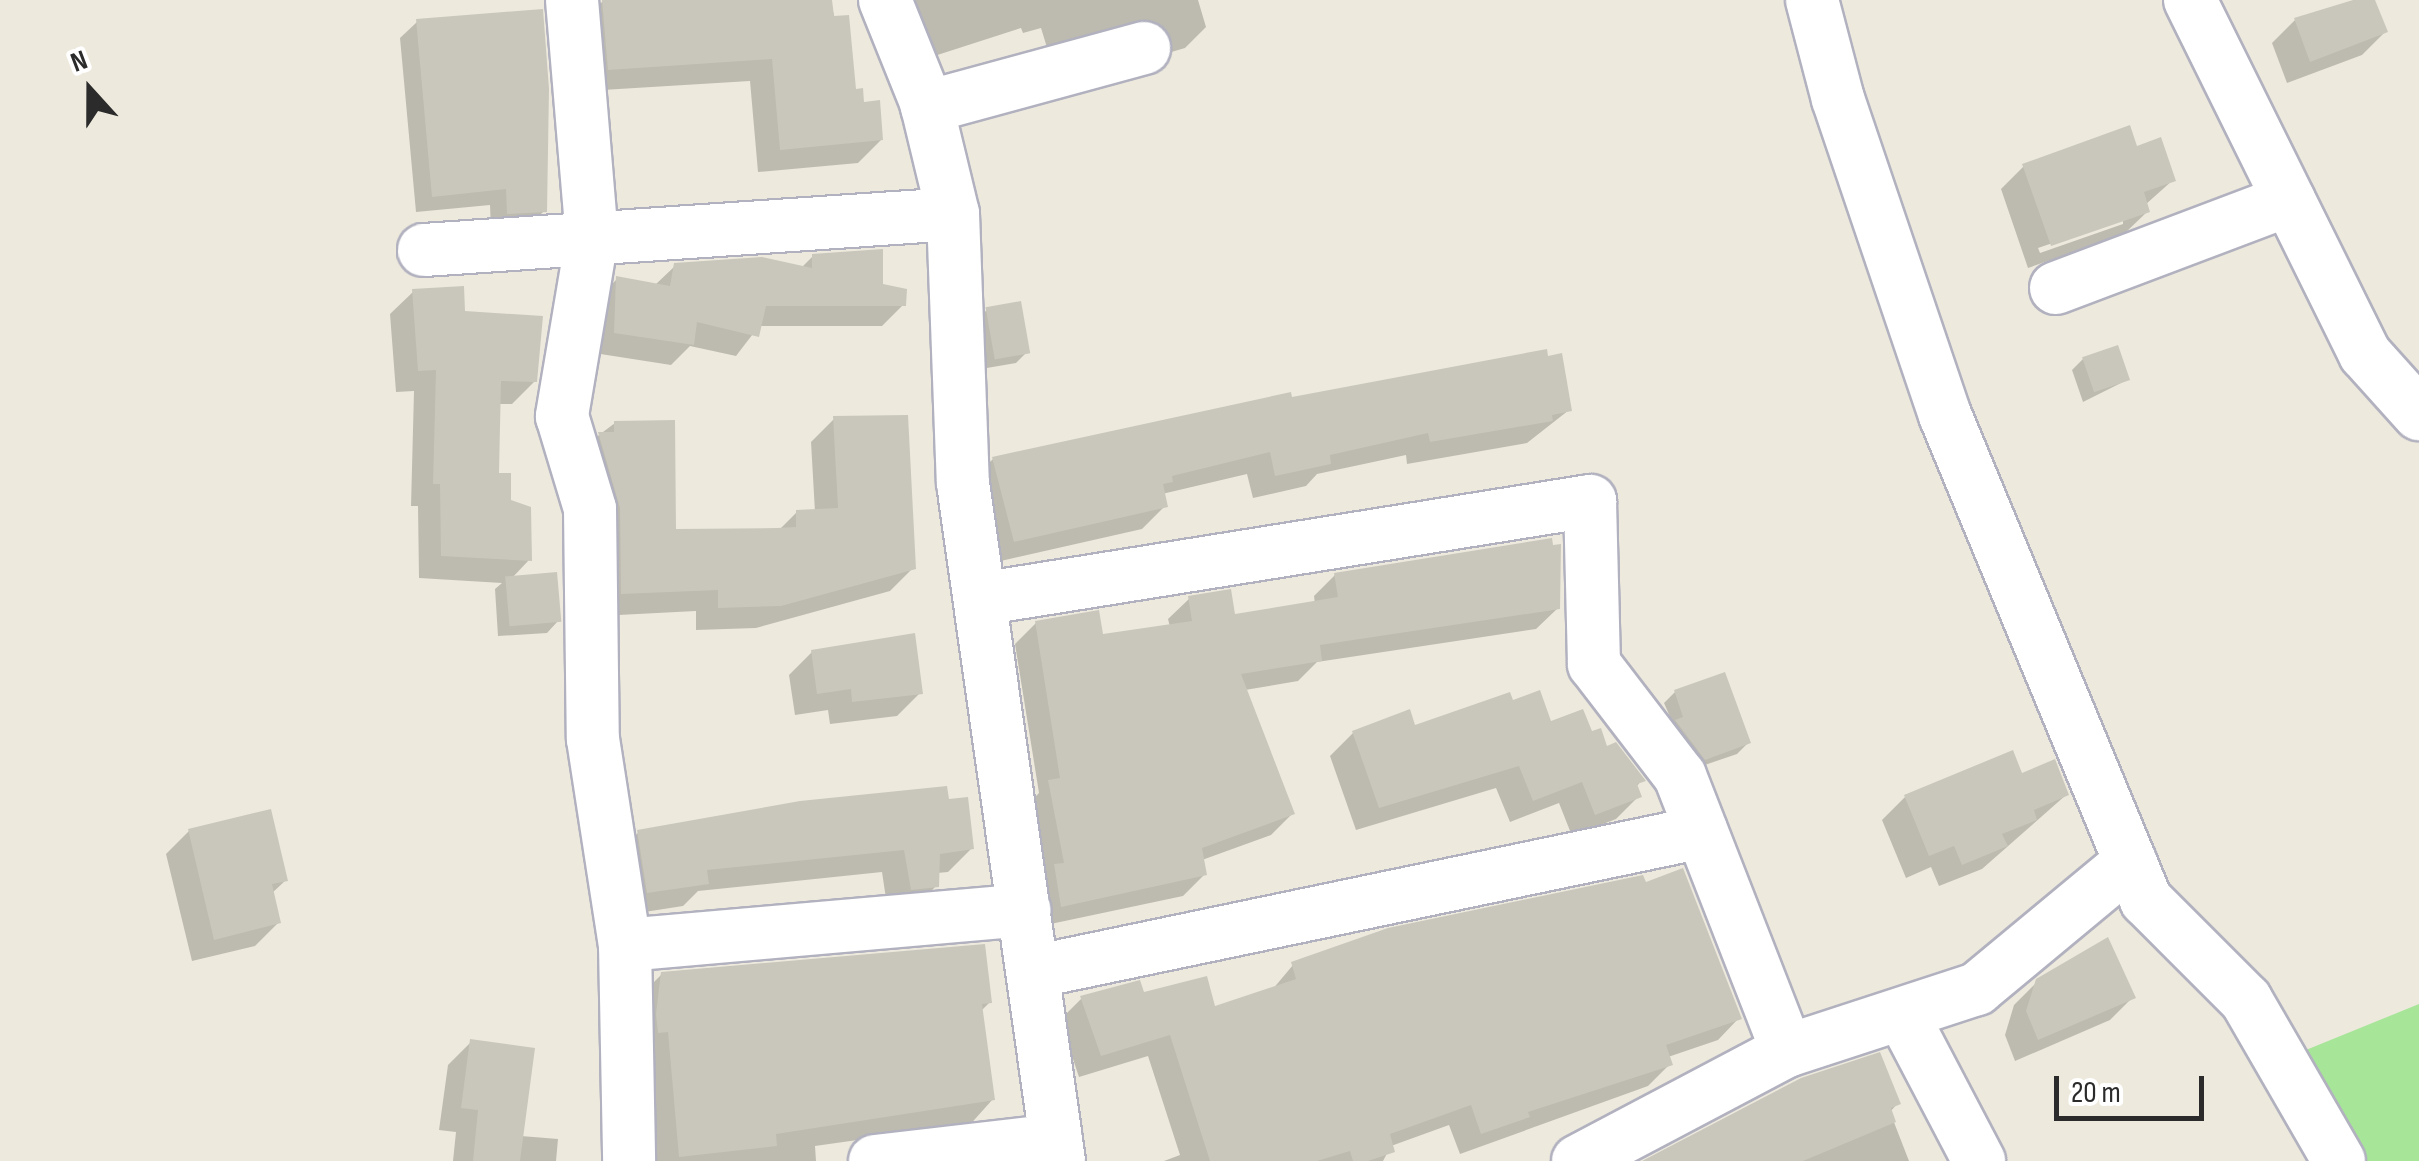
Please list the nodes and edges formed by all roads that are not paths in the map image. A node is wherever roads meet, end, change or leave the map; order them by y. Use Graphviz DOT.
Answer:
graph roads {
  1 [pos="572,0"];
  2 [pos="885,0"];
  3 [pos="1812,0"];
  4 [pos="2190,0"];
  5 [pos="1144,48"];
  6 [pos="927,107"];
  7 [pos="2289,200"];
  8 [pos="953,214"];
  9 [pos="592,238"];
  10 [pos="424,250"];
  11 [pos="2056,288"];
  12 [pos="2419,414"];
  13 [pos="980,600"];
  14 [pos="1702,832"];
  15 [pos="2130,862"];
  16 [pos="1024,910"];
  17 [pos="624,945"];
  18 [pos="1032,972"];
  19 [pos="1903,1016"];
  20 [pos="1787,1050"];
  21 [pos="1058,1151"];
  22 [pos="1973,1159"];
  23 [pos="629,1161"];
  24 [pos="875,1161"];
  25 [pos="1578,1161"];
  26 [pos="2339,1161"];
  1 -- 9 [label="street"];
  2 -- 6 [label="street"];
  3 -- 15 [label="street"];
  4 -- 7 [label="street"];
  5 -- 6 [label="street"];
  6 -- 8 [label="street"];
  7 -- 11 [label="street"];
  7 -- 12 [label="street"];
  8 -- 9 [label="street"];
  8 -- 13 [label="street"];
  9 -- 10 [label="street"];
  9 -- 17 [label="street"];
  13 -- 14 [label="street"];
  13 -- 16 [label="street"];
  14 -- 18 [label="street"];
  14 -- 20 [label="street"];
  15 -- 19 [label="street"];
  15 -- 26 [label="street"];
  16 -- 17 [label="street"];
  16 -- 18 [label="street"];
  17 -- 23 [label="street"];
  18 -- 21 [label="street"];
  19 -- 20 [label="street"];
  19 -- 22 [label="street"];
  20 -- 25 [label="street"];
  21 -- 24 [label="street"];
}
